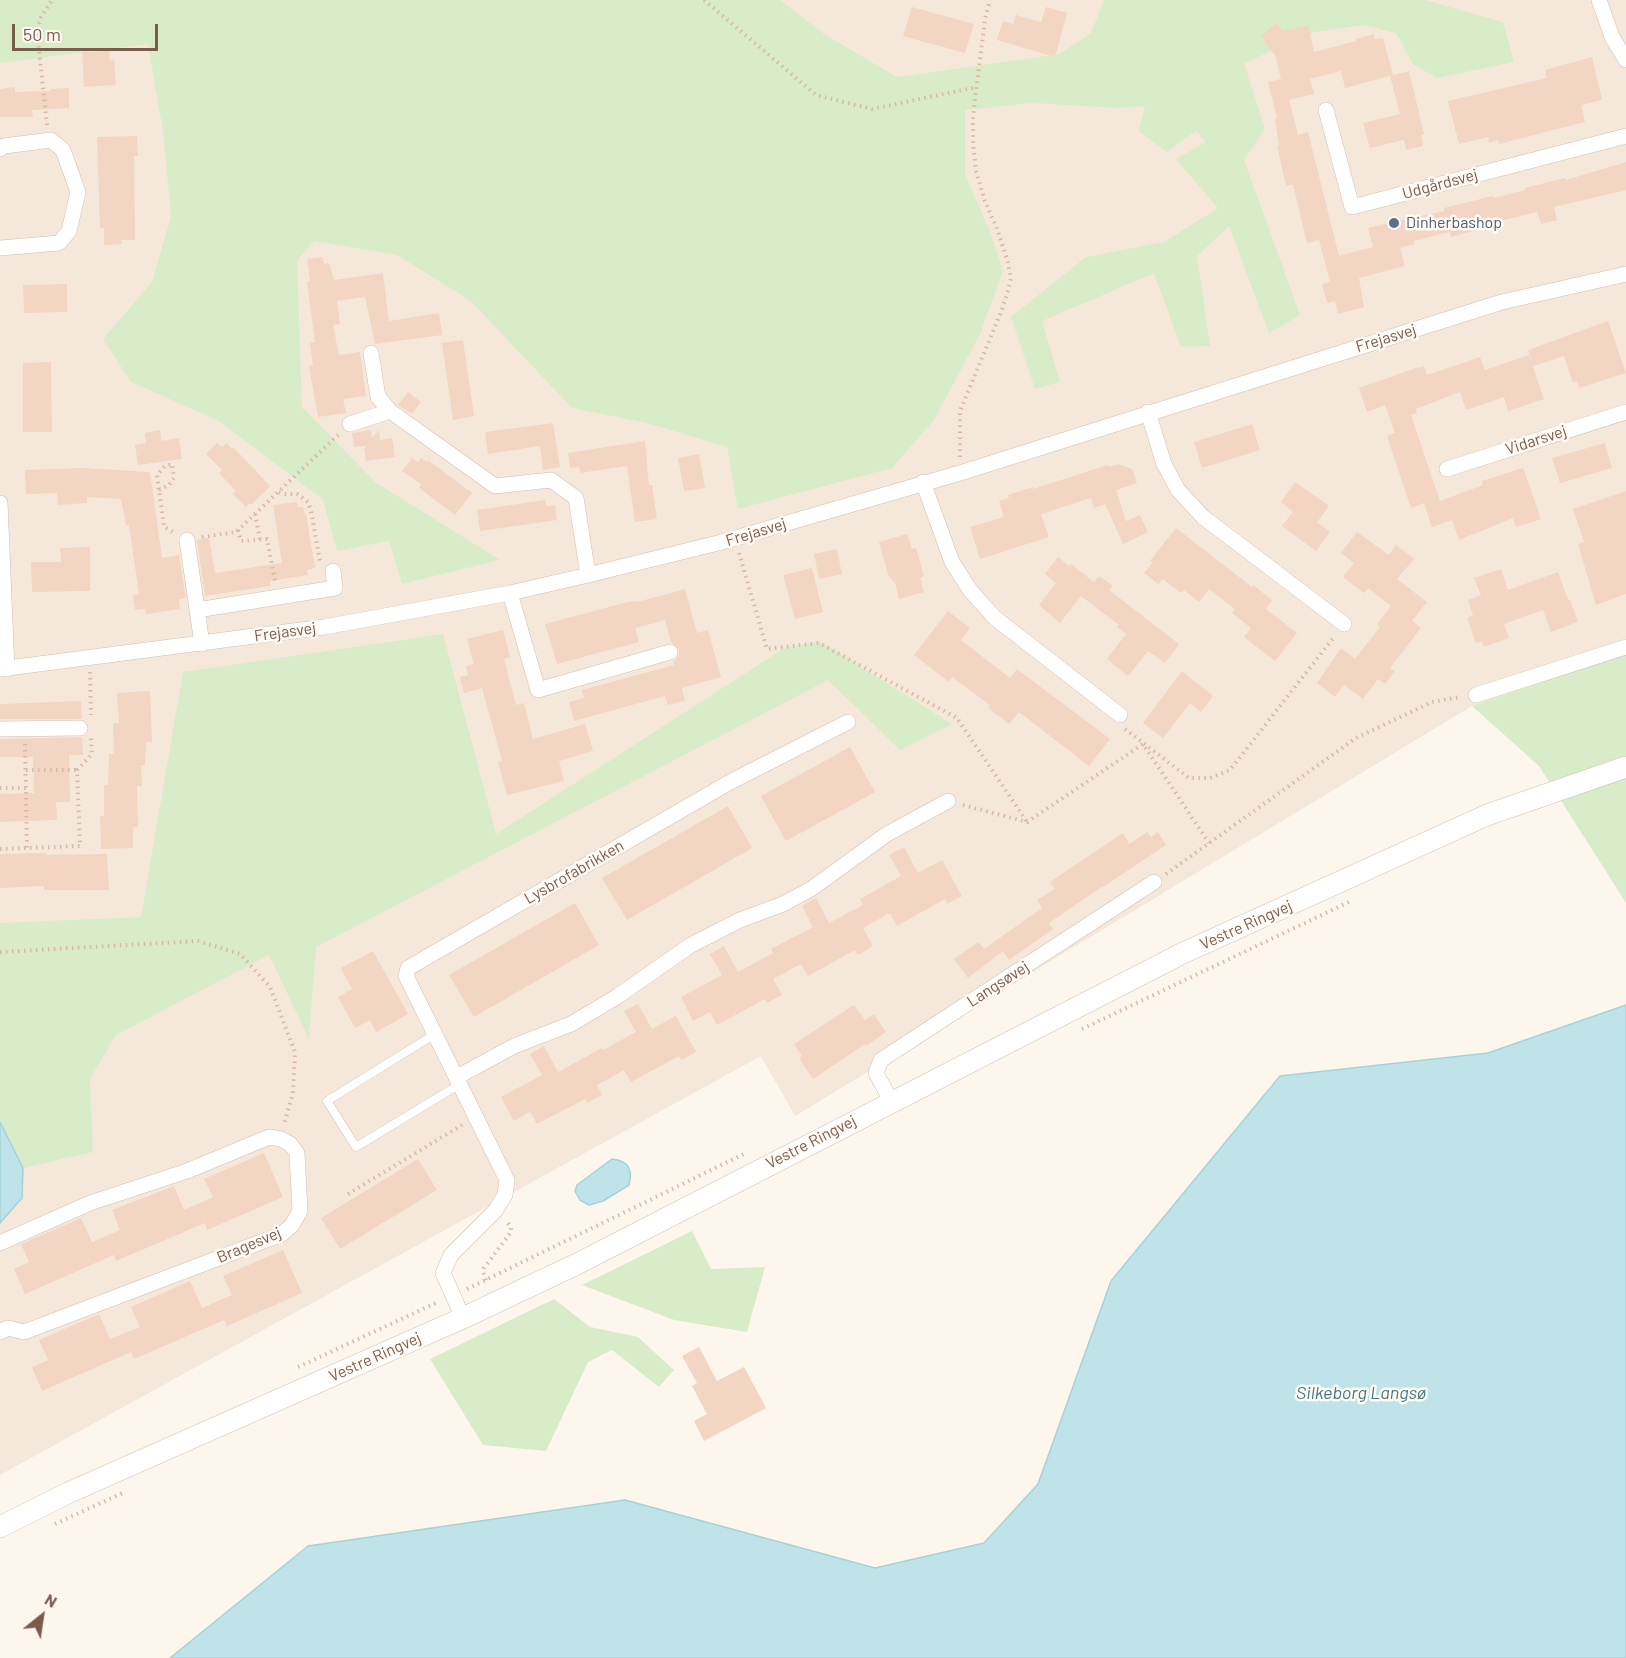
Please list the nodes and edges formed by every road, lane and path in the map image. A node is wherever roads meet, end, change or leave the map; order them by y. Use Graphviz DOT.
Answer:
graph roads {
  1 [pos="52,0"];
  2 [pos="704,0"];
  3 [pos="990,0"];
  4 [pos="1599,0"];
  5 [pos="1626,60"];
  6 [pos="977,87"];
  7 [pos="1326,110"];
  8 [pos="1626,136"];
  9 [pos="48,141"];
  10 [pos="0,149"];
  11 [pos="0,248"];
  12 [pos="1626,274"];
  13 [pos="371,353"];
  14 [pos="390,411"];
  15 [pos="1626,411"];
  16 [pos="1148,412"];
  17 [pos="350,424"];
  18 [pos="1447,469"];
  19 [pos="960,473"];
  20 [pos="923,482"];
  21 [pos="159,490"];
  22 [pos="279,492"];
  23 [pos="0,503"];
  24 [pos="255,514"];
  25 [pos="238,530"];
  26 [pos="734,538"];
  27 [pos="187,540"];
  28 [pos="260,540"];
  29 [pos="1,546"];
  30 [pos="333,571"];
  31 [pos="588,575"];
  32 [pos="510,593"];
  33 [pos="278,597"];
  34 [pos="197,610"];
  35 [pos="1344,624"];
  36 [pos="202,644"];
  37 [pos="1626,647"];
  38 [pos="670,652"];
  39 [pos="90,658"];
  40 [pos="4,669"];
  41 [pos="1476,695"];
  42 [pos="1120,715"];
  43 [pos="91,717"];
  44 [pos="848,722"];
  45 [pos="25,728"];
  46 [pos="86,728"];
  47 [pos="0,729"];
  48 [pos="1143,744"];
  49 [pos="1626,767"];
  50 [pos="26,770"];
  51 [pos="77,770"];
  52 [pos="0,788"];
  53 [pos="26,788"];
  54 [pos="948,801"];
  55 [pos="1027,822"];
  56 [pos="1209,843"];
  57 [pos="27,848"];
  58 [pos="0,849"];
  59 [pos="1154,882"];
  60 [pos="0,952"];
  61 [pos="435,1034"];
  62 [pos="458,1081"];
  63 [pos="891,1101"];
  64 [pos="476,1117"];
  65 [pos="281,1139"];
  66 [pos="348,1194"];
  67 [pos="495,1211"];
  68 [pos="0,1243"];
  69 [pos="496,1302"];
  70 [pos="463,1318"];
  71 [pos="0,1332"];
  72 [pos="0,1527"];
  1 -- 9 [label="path"];
  2 -- 6 [label="path"];
  3 -- 6 [label="path"];
  4 -- 5 [label="street"];
  6 -- 19 [label="path"];
  7 -- 8 [label="street, Udgårdsvej"];
  9 -- 10 [label="street"];
  9 -- 11 [label="street"];
  12 -- 16 [label="street, Frejasvej"];
  13 -- 14 [label="street"];
  14 -- 17 [label="street"];
  14 -- 31 [label="street"];
  15 -- 18 [label="street, Vidarsvej"];
  16 -- 19 [label="street, Frejasvej"];
  16 -- 35 [label="street"];
  17 -- 22 [label="path"];
  19 -- 20 [label="street, Frejasvej"];
  20 -- 26 [label="street, Frejasvej"];
  20 -- 42 [label="street"];
  21 -- 21 [label="path"];
  21 -- 27 [label="path"];
  22 -- 24 [label="path"];
  22 -- 30 [label="path"];
  23 -- 29 [label="street, Frejasvej"];
  24 -- 25 [label="path"];
  24 -- 28 [label="path"];
  25 -- 27 [label="path"];
  25 -- 28 [label="path"];
  26 -- 31 [label="street, Frejasvej"];
  26 -- 55 [label="path"];
  27 -- 34 [label="street"];
  28 -- 33 [label="path"];
  29 -- 40 [label="street, Frejasvej"];
  30 -- 33 [label="street"];
  31 -- 32 [label="street, Frejasvej"];
  32 -- 36 [label="street, Frejasvej"];
  32 -- 38 [label="street"];
  33 -- 34 [label="street"];
  34 -- 36 [label="street"];
  35 -- 48 [label="path"];
  36 -- 39 [label="street, Frejasvej"];
  37 -- 41 [label="street"];
  39 -- 40 [label="street, Frejasvej"];
  39 -- 43 [label="path"];
  41 -- 56 [label="path"];
  42 -- 48 [label="path"];
  44 -- 61 [label="street, Lysbrofabrikken"];
  45 -- 46 [label="street"];
  45 -- 47 [label="street"];
  45 -- 50 [label="path"];
  46 -- 51 [label="path"];
  48 -- 55 [label="path"];
  48 -- 56 [label="path"];
  49 -- 63 [label="main road, Vestre Ringvej"];
  50 -- 51 [label="path"];
  50 -- 53 [label="path"];
  51 -- 57 [label="path"];
  52 -- 53 [label="path"];
  53 -- 57 [label="path"];
  54 -- 55 [label="path"];
  54 -- 62 [label="street"];
  56 -- 59 [label="path"];
  57 -- 58 [label="path"];
  59 -- 63 [label="street, Langsøvej"];
  60 -- 65 [label="path"];
  61 -- 62 [label="street, Lysbrofabrikken"];
  61 -- 62 [label="lane"];
  62 -- 64 [label="street, Lysbrofabrikken"];
  63 -- 69 [label="main road, Vestre Ringvej"];
  64 -- 66 [label="path"];
  64 -- 67 [label="street, Lysbrofabrikken"];
  65 -- 68 [label="street"];
  65 -- 71 [label="street, Bragesvej"];
  67 -- 69 [label="path"];
  67 -- 70 [label="street, Lysbrofabrikken"];
  69 -- 70 [label="main road, Vestre Ringvej"];
  70 -- 72 [label="main road, Vestre Ringvej"];
}
